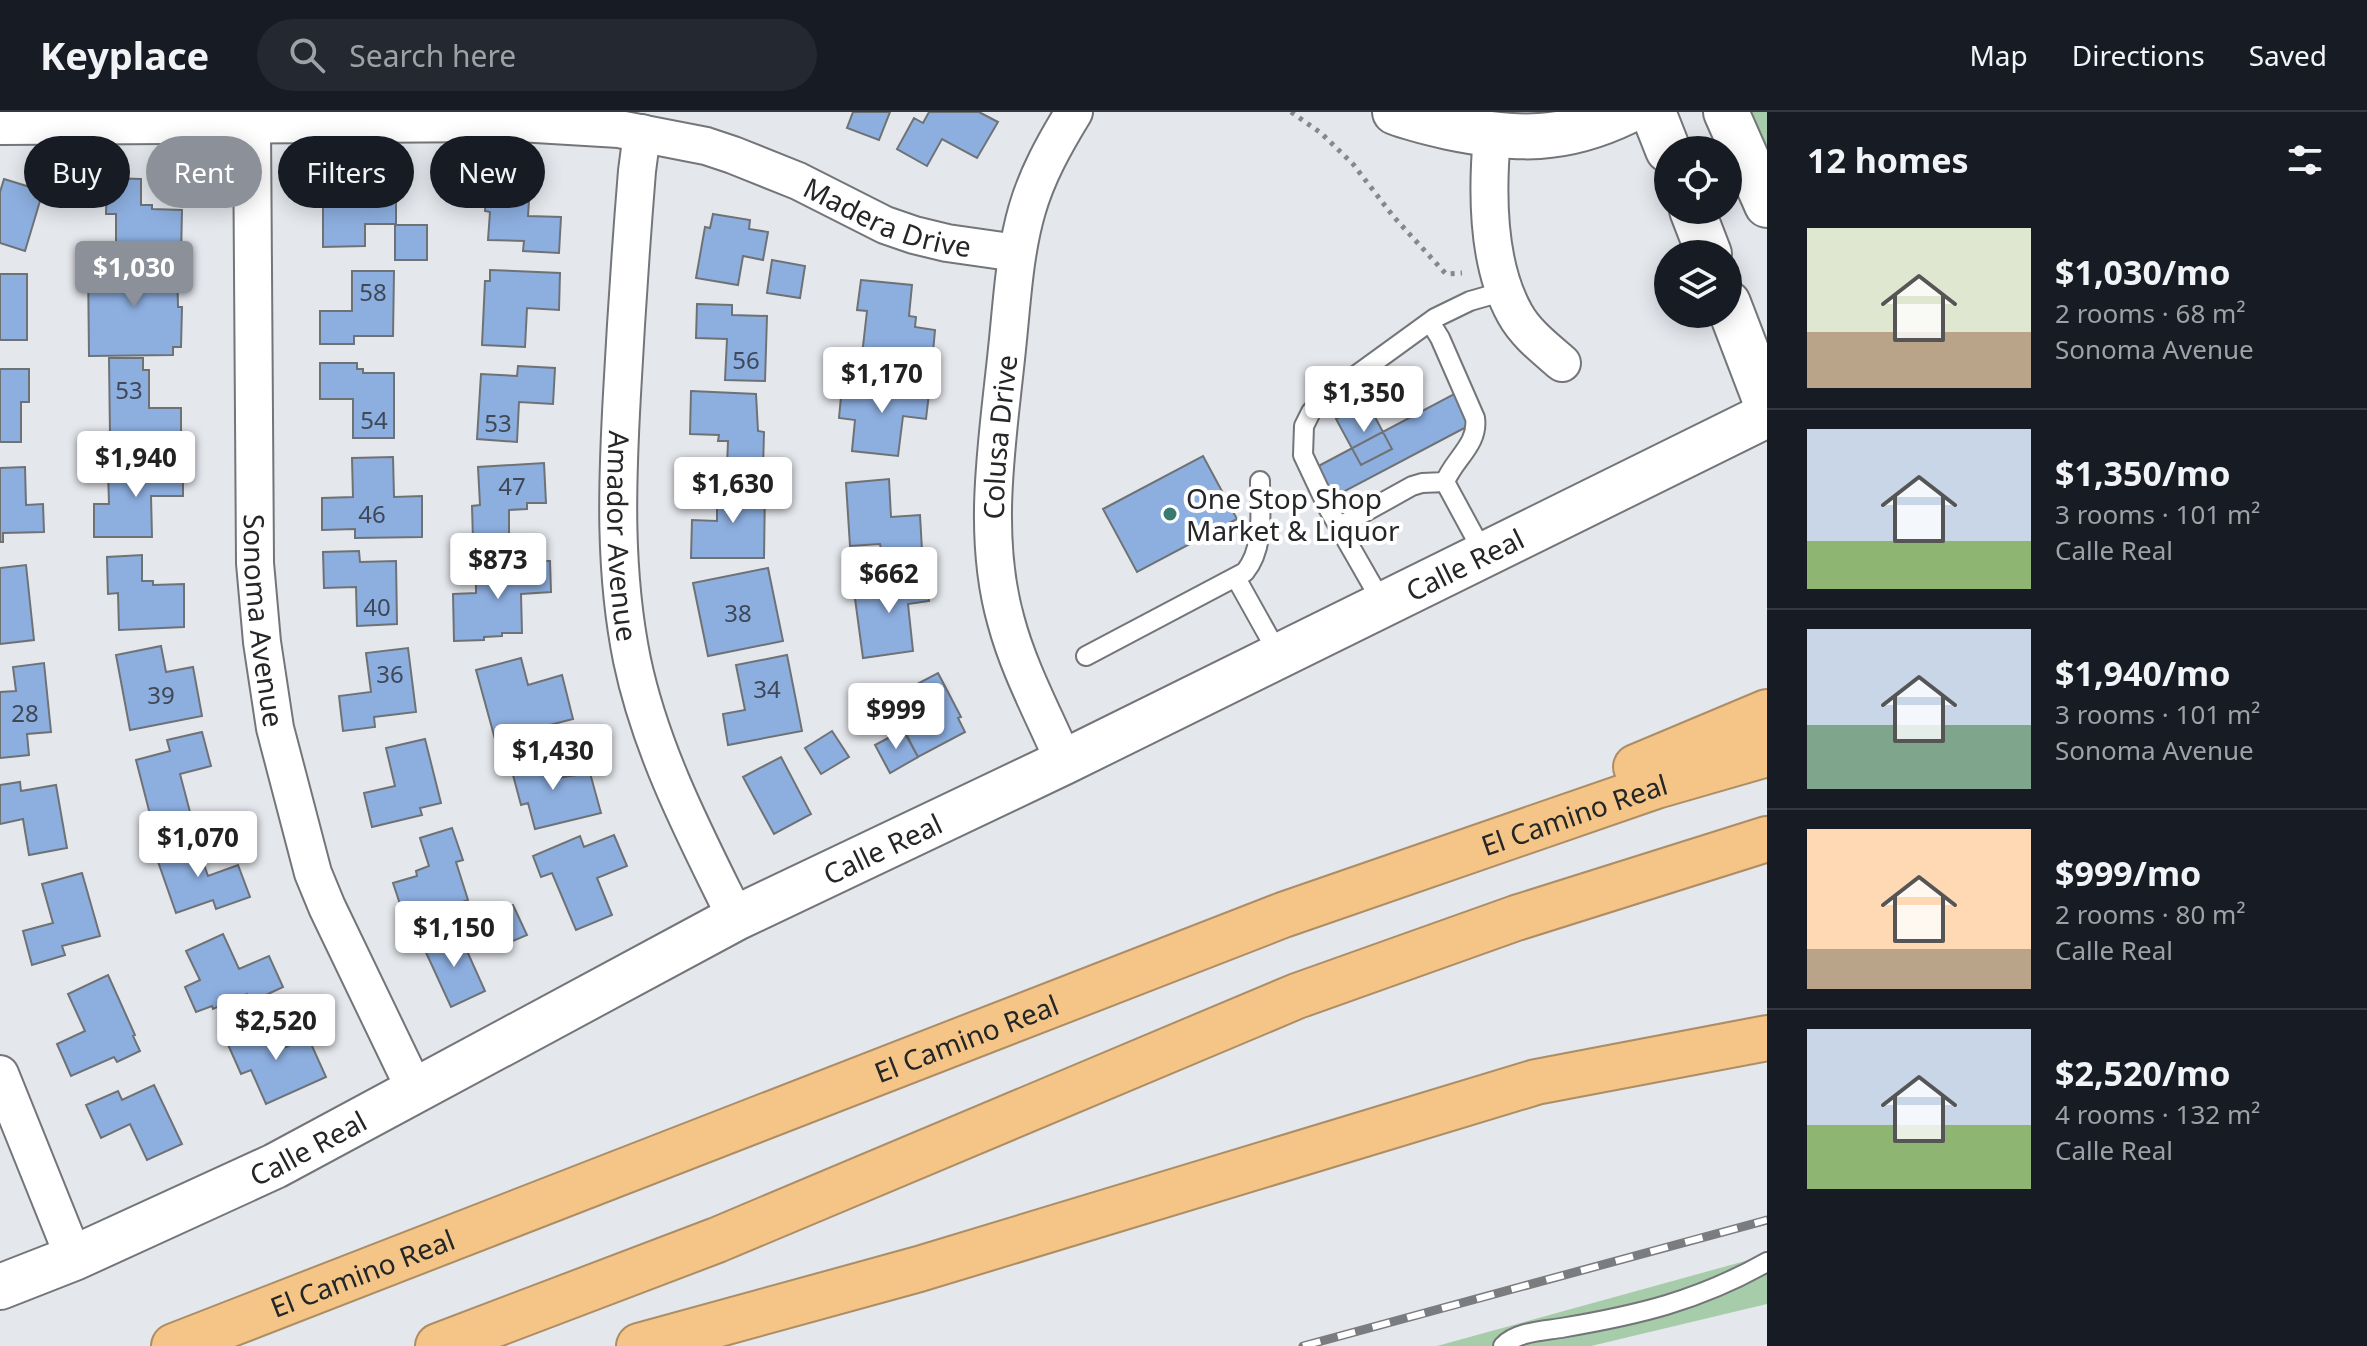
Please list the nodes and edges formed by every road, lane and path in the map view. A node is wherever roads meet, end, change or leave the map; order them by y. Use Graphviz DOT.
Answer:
graph roads {
  1 [pos="1074,112"];
  2 [pos="1291,112"];
  3 [pos="1395,112"];
  4 [pos="1626,112"];
  5 [pos="1653,112"];
  6 [pos="1726,112"];
  7 [pos="252,125"];
  8 [pos="0,126"];
  9 [pos="642,133"];
  10 [pos="1492,136"];
  11 [pos="1662,136"];
  12 [pos="1767,205"];
  13 [pos="1017,253"];
  14 [pos="1462,273"];
  15 [pos="1505,291"];
  16 [pos="1430,322"];
  17 [pos="1738,328"];
  18 [pos="1562,363"];
  19 [pos="1767,405"];
  20 [pos="1767,415"];
  21 [pos="1260,481"];
  22 [pos="1445,482"];
  23 [pos="1340,526"];
  24 [pos="1484,554"];
  25 [pos="1236,578"];
  26 [pos="1383,604"];
  27 [pos="1279,655"];
  28 [pos="1086,656"];
  29 [pos="1767,712"];
  30 [pos="1767,754"];
  31 [pos="1064,762"];
  32 [pos="1767,839"];
  33 [pos="1283,915"];
  34 [pos="736,918"];
  35 [pos="1767,1038"];
  36 [pos="0,1074"];
  37 [pos="415,1090"];
  38 [pos="74,1258"];
  39 [pos="1767,1262"];
  40 [pos="0,1287"];
  41 [pos="174,1346"];
  42 [pos="438,1346"];
  43 [pos="639,1346"];
  44 [pos="1503,1346"];
  1 -- 13 [label="street, Colusa Drive"];
  2 -- 14 [label="path"];
  3 -- 10 [label="street"];
  4 -- 10 [label="street"];
  5 -- 11 [label="street"];
  6 -- 12 [label="street"];
  7 -- 8 [label="street, Madera Drive"];
  7 -- 9 [label="street, Madera Drive"];
  7 -- 37 [label="street, Sonoma Avenue"];
  9 -- 13 [label="street, Madera Drive"];
  9 -- 34 [label="street, Amador Avenue"];
  10 -- 15 [label="street"];
  13 -- 31 [label="street, Colusa Drive"];
  15 -- 16 [label="lane"];
  15 -- 18 [label="street"];
  16 -- 22 [label="lane"];
  16 -- 23 [label="lane"];
  17 -- 19 [label="street"];
  20 -- 24 [label="street, Calle Real"];
  21 -- 25 [label="lane"];
  22 -- 23 [label="lane"];
  22 -- 24 [label="lane"];
  23 -- 26 [label="lane"];
  24 -- 26 [label="street, Calle Real"];
  25 -- 27 [label="lane"];
  25 -- 28 [label="lane"];
  26 -- 27 [label="street, Calle Real"];
  27 -- 31 [label="street, Calle Real"];
  29 -- 33 [label="highway"];
  30 -- 33 [label="highway, El Camino Real"];
  31 -- 34 [label="street, Calle Real"];
  32 -- 42 [label="highway"];
  33 -- 41 [label="highway, El Camino Real"];
  34 -- 37 [label="street, Calle Real"];
  35 -- 43 [label="highway"];
  36 -- 38 [label="street"];
  37 -- 38 [label="street, Calle Real"];
  38 -- 40 [label="street, Calle Real"];
  39 -- 44 [label="lane"];
}
